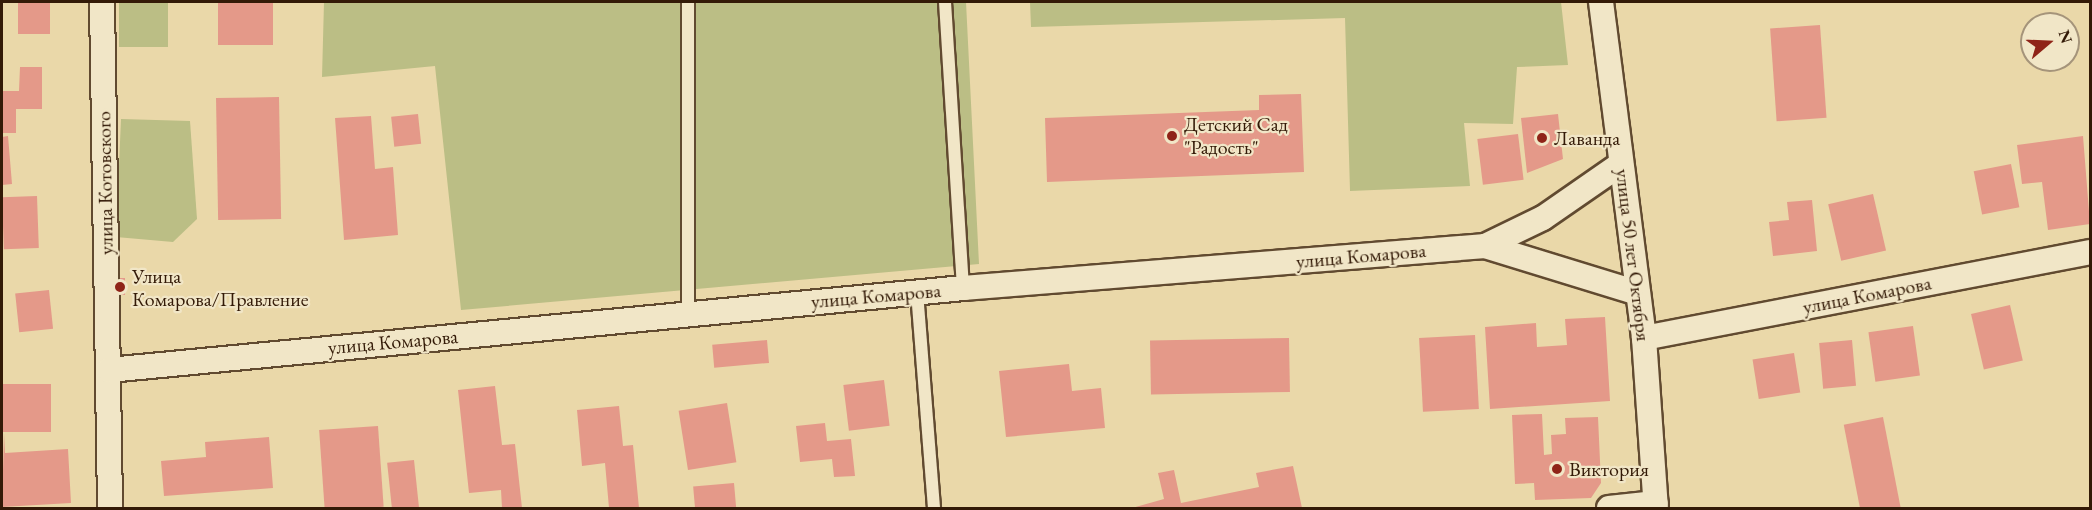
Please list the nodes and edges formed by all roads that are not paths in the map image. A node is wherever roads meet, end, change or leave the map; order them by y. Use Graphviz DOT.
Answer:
graph roads {
  1 [pos="102,2"];
  2 [pos="688,2"];
  3 [pos="945,2"];
  4 [pos="1601,2"];
  5 [pos="1621,164"];
  6 [pos="1485,246"];
  7 [pos="2091,252"];
  8 [pos="963,288"];
  9 [pos="917,292"];
  10 [pos="1638,292"];
  11 [pos="688,314"];
  12 [pos="1644,338"];
  13 [pos="109,370"];
  14 [pos="1656,506"];
  15 [pos="110,508"];
  16 [pos="934,508"];
  17 [pos="1609,508"];
  1 -- 13 [label="street, улица Котовского"];
  2 -- 11 [label="lane"];
  3 -- 8 [label="lane"];
  4 -- 5 [label="street, улица 50 лет Октября"];
  5 -- 6 [label="street"];
  5 -- 10 [label="street, улица 50 лет Октября"];
  6 -- 8 [label="street, улица Комарова"];
  6 -- 10 [label="street, улица Комарова"];
  7 -- 12 [label="street, улица Комарова"];
  8 -- 9 [label="street, улица Комарова"];
  9 -- 11 [label="street, улица Комарова"];
  9 -- 16 [label="lane"];
  10 -- 12 [label="street, улица 50 лет Октября"];
  11 -- 13 [label="street, улица Комарова"];
  12 -- 14 [label="street, улица 50 лет Октября"];
  13 -- 15 [label="street, улица Котовского"];
  14 -- 17 [label="street"];
}
